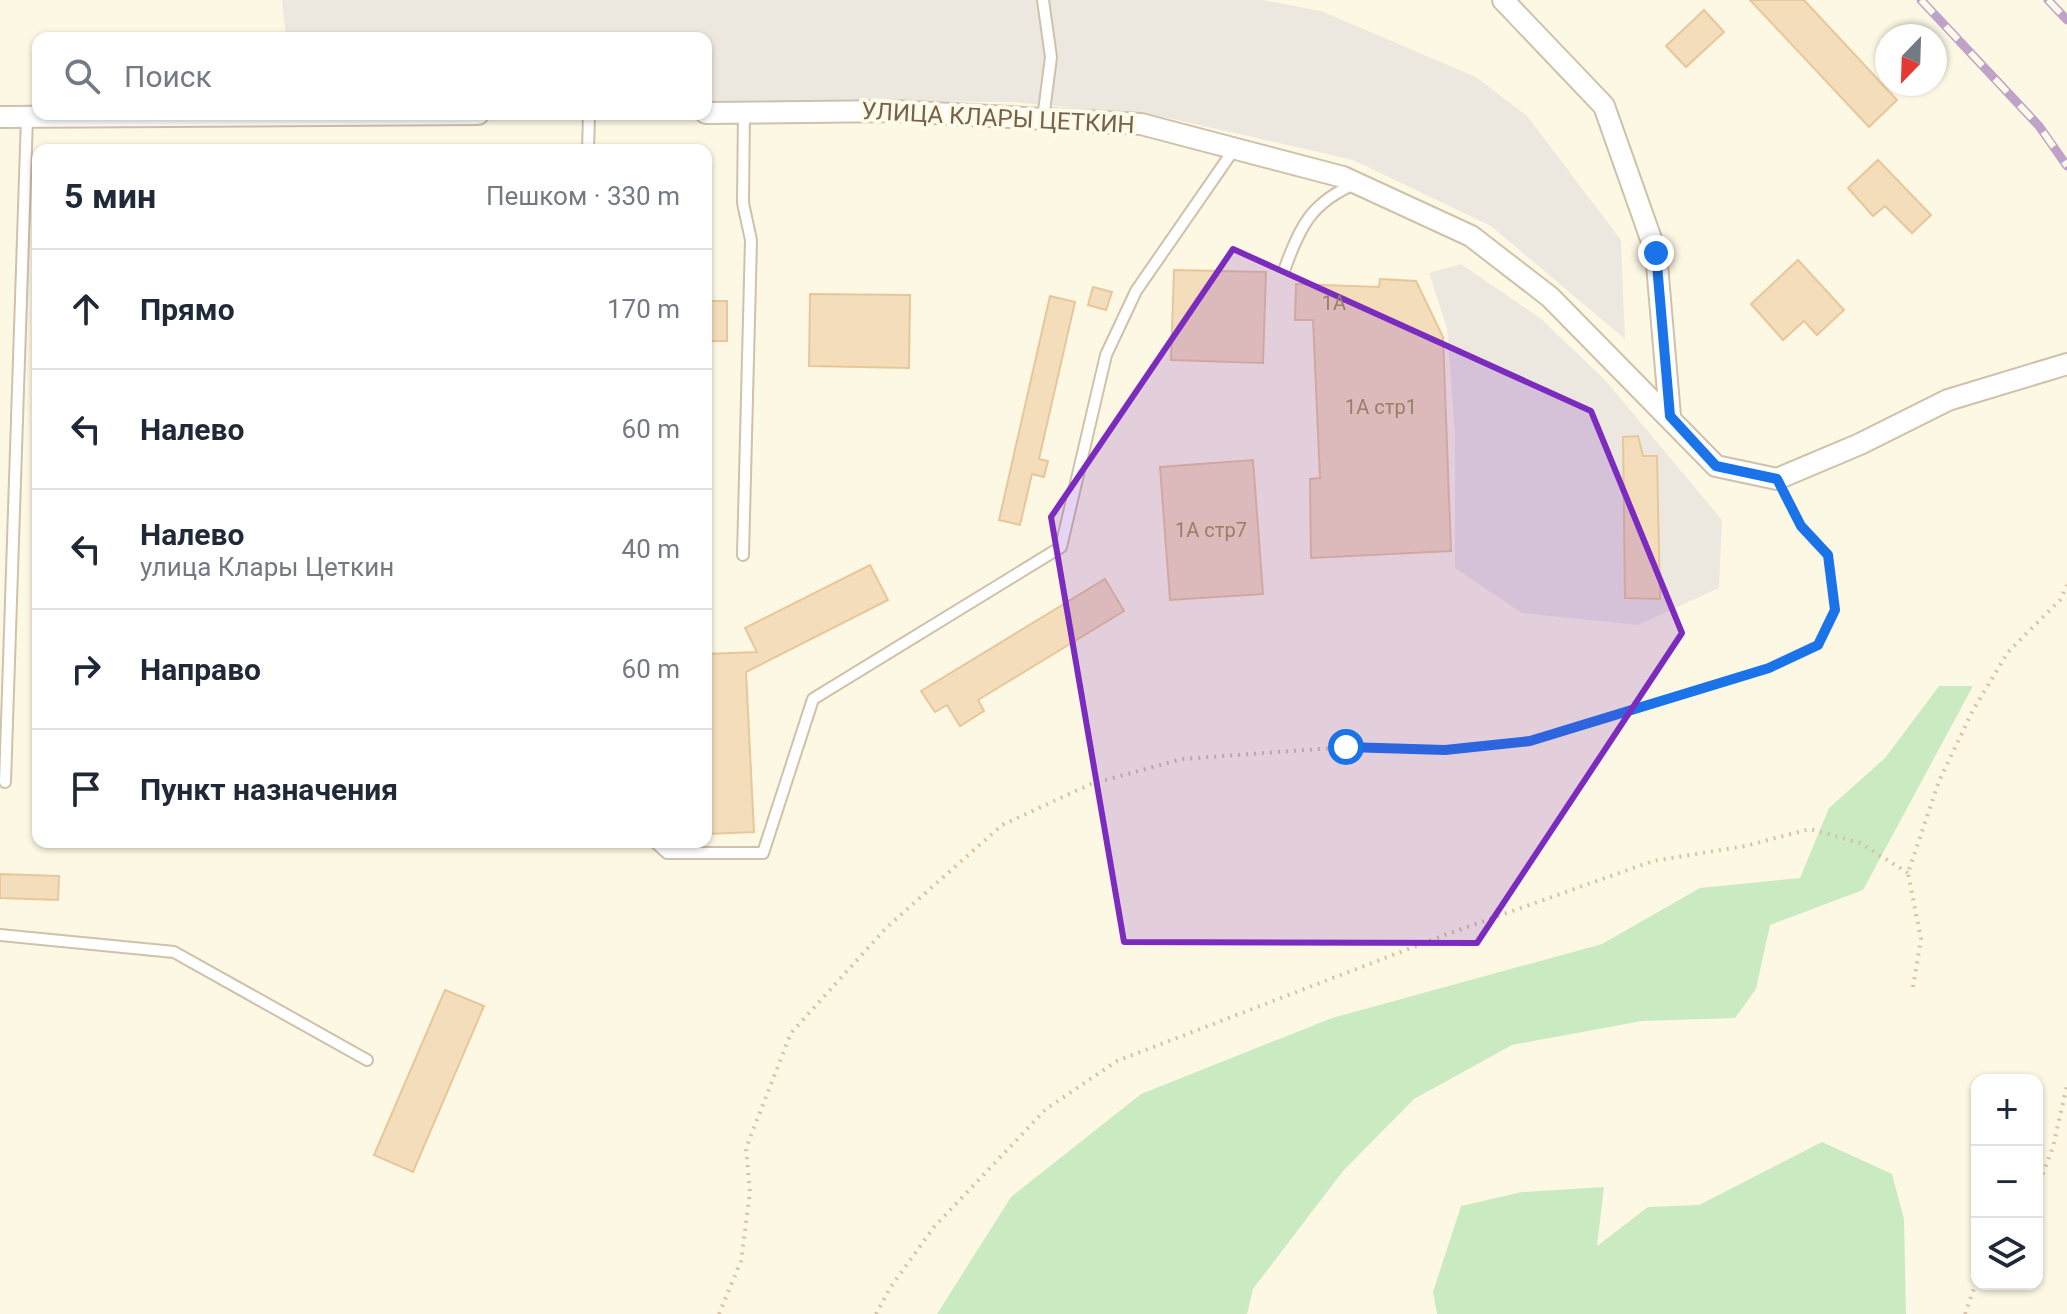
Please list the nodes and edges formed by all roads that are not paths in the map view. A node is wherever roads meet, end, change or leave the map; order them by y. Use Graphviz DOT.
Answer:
graph roads {
  1 [pos="1043,0"];
  2 [pos="1503,0"];
  3 [pos="744,112"];
  4 [pos="712,113"];
  5 [pos="0,117"];
  6 [pos="27,117"];
  7 [pos="32,117"];
  8 [pos="1043,119"];
  9 [pos="589,120"];
  10 [pos="588,144"];
  11 [pos="1235,148"];
  12 [pos="1356,183"];
  13 [pos="1285,268"];
  14 [pos="2067,364"];
  15 [pos="1670,416"];
  16 [pos="743,555"];
  17 [pos="5,782"];
  18 [pos="662,848"];
  19 [pos="0,935"];
  20 [pos="367,1060"];
  1 -- 8 [label="lane"];
  2 -- 15 [label="street"];
  3 -- 4 [label="street, УЛИЦА КЛАРЫ ЦЕТКИН"];
  3 -- 8 [label="street, УЛИЦА КЛАРЫ ЦЕТКИН"];
  3 -- 16 [label="lane"];
  5 -- 6 [label="street"];
  6 -- 7 [label="street"];
  6 -- 17 [label="lane"];
  8 -- 11 [label="street, УЛИЦА КЛАРЫ ЦЕТКИН"];
  9 -- 10 [label="lane"];
  11 -- 12 [label="street, УЛИЦА КЛАРЫ ЦЕТКИН"];
  11 -- 18 [label="lane"];
  12 -- 13 [label="lane"];
  12 -- 15 [label="street, УЛИЦА КЛАРЫ ЦЕТКИН"];
  14 -- 15 [label="street, УЛИЦА КЛАРЫ ЦЕТКИН"];
  19 -- 20 [label="lane"];
}
